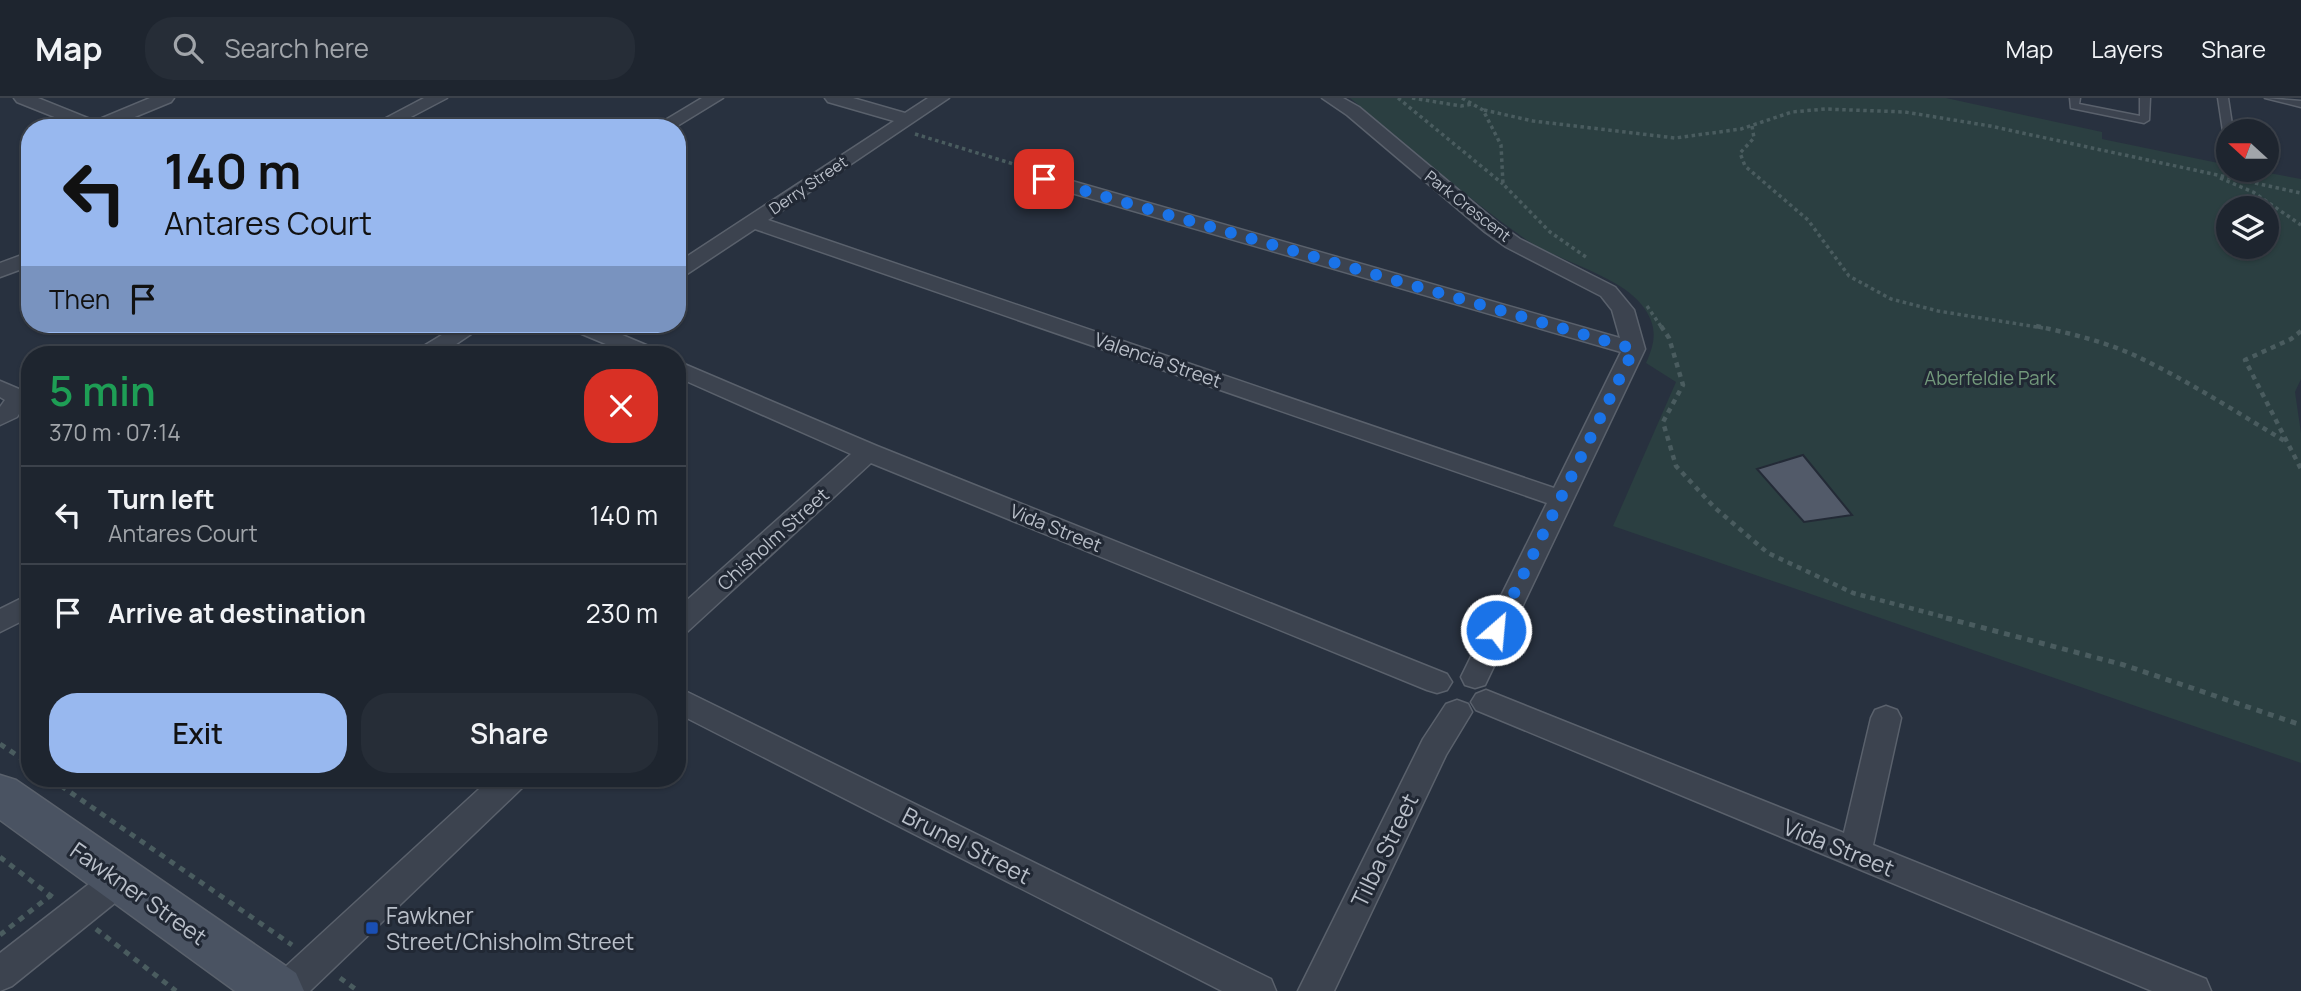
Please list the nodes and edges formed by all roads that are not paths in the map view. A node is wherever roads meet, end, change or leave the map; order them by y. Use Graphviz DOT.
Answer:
graph roads {
  1 [pos="23,98"];
  2 [pos="165,98"];
  3 [pos="438,98"];
  4 [pos="714,98"];
  5 [pos="834,98"];
  6 [pos="940,98"];
  7 [pos="1332,98"];
  8 [pos="2075,98"];
  9 [pos="2145,98"];
  10 [pos="2223,98"];
  11 [pos="2270,98"];
  12 [pos="2301,104"];
  13 [pos="77,119"];
  14 [pos="116,119"];
  15 [pos="395,119"];
  16 [pos="677,119"];
  17 [pos="2226,119"];
  18 [pos="900,123"];
  19 [pos="1044,179"];
  20 [pos="754,222"];
  21 [pos="21,262"];
  22 [pos="686,266"];
  23 [pos="0,271"];
  24 [pos="1615,299"];
  25 [pos="460,333"];
  26 [pos="604,333"];
  27 [pos="440,346"];
  28 [pos="631,346"];
  29 [pos="1634,349"];
  30 [pos="686,372"];
  31 [pos="0,387"];
  32 [pos="0,417"];
  33 [pos="868,452"];
  34 [pos="1561,499"];
  35 [pos="21,609"];
  36 [pos="686,617"];
  37 [pos="0,622"];
  38 [pos="1473,697"];
  39 [pos="686,704"];
  40 [pos="1886,718"];
  41 [pos="503,787"];
  42 [pos="0,794"];
  43 [pos="1855,854"];
  44 [pos="119,880"];
  45 [pos="0,974"];
  46 [pos="278,991"];
  47 [pos="285,991"];
  48 [pos="1258,991"];
  49 [pos="1316,991"];
  50 [pos="2193,991"];
  1 -- 13 [label="street"];
  2 -- 14 [label="street"];
  3 -- 15 [label="street"];
  4 -- 16 [label="street"];
  5 -- 18 [label="street"];
  6 -- 18 [label="street, Derry Street"];
  7 -- 24 [label="street, Park Crescent"];
  8 -- 9 [label="lane"];
  10 -- 17 [label="lane"];
  11 -- 12 [label="lane"];
  18 -- 20 [label="street, Derry Street"];
  19 -- 29 [label="street"];
  20 -- 22 [label="street, Derry Street"];
  20 -- 34 [label="street, Valencia Street"];
  21 -- 23 [label="street"];
  24 -- 29 [label="street"];
  25 -- 27 [label="street"];
  26 -- 28 [label="street"];
  29 -- 34 [label="street, Tilba Street"];
  30 -- 33 [label="street, Vida Street"];
  31 -- 32 [label="street"];
  33 -- 36 [label="street, Chisholm Street"];
  33 -- 38 [label="street, Vida Street"];
  34 -- 38 [label="street, Tilba Street"];
  35 -- 37 [label="street"];
  38 -- 43 [label="street, Vida Street"];
  38 -- 49 [label="street, Tilba Street"];
  39 -- 48 [label="street, Brunel Street"];
  40 -- 43 [label="street"];
  41 -- 47 [label="street"];
  42 -- 44 [label="street, Fawkner Street"];
  43 -- 50 [label="street, Vida Street"];
  44 -- 45 [label="street"];
  44 -- 46 [label="street, Fawkner Street"];
}
